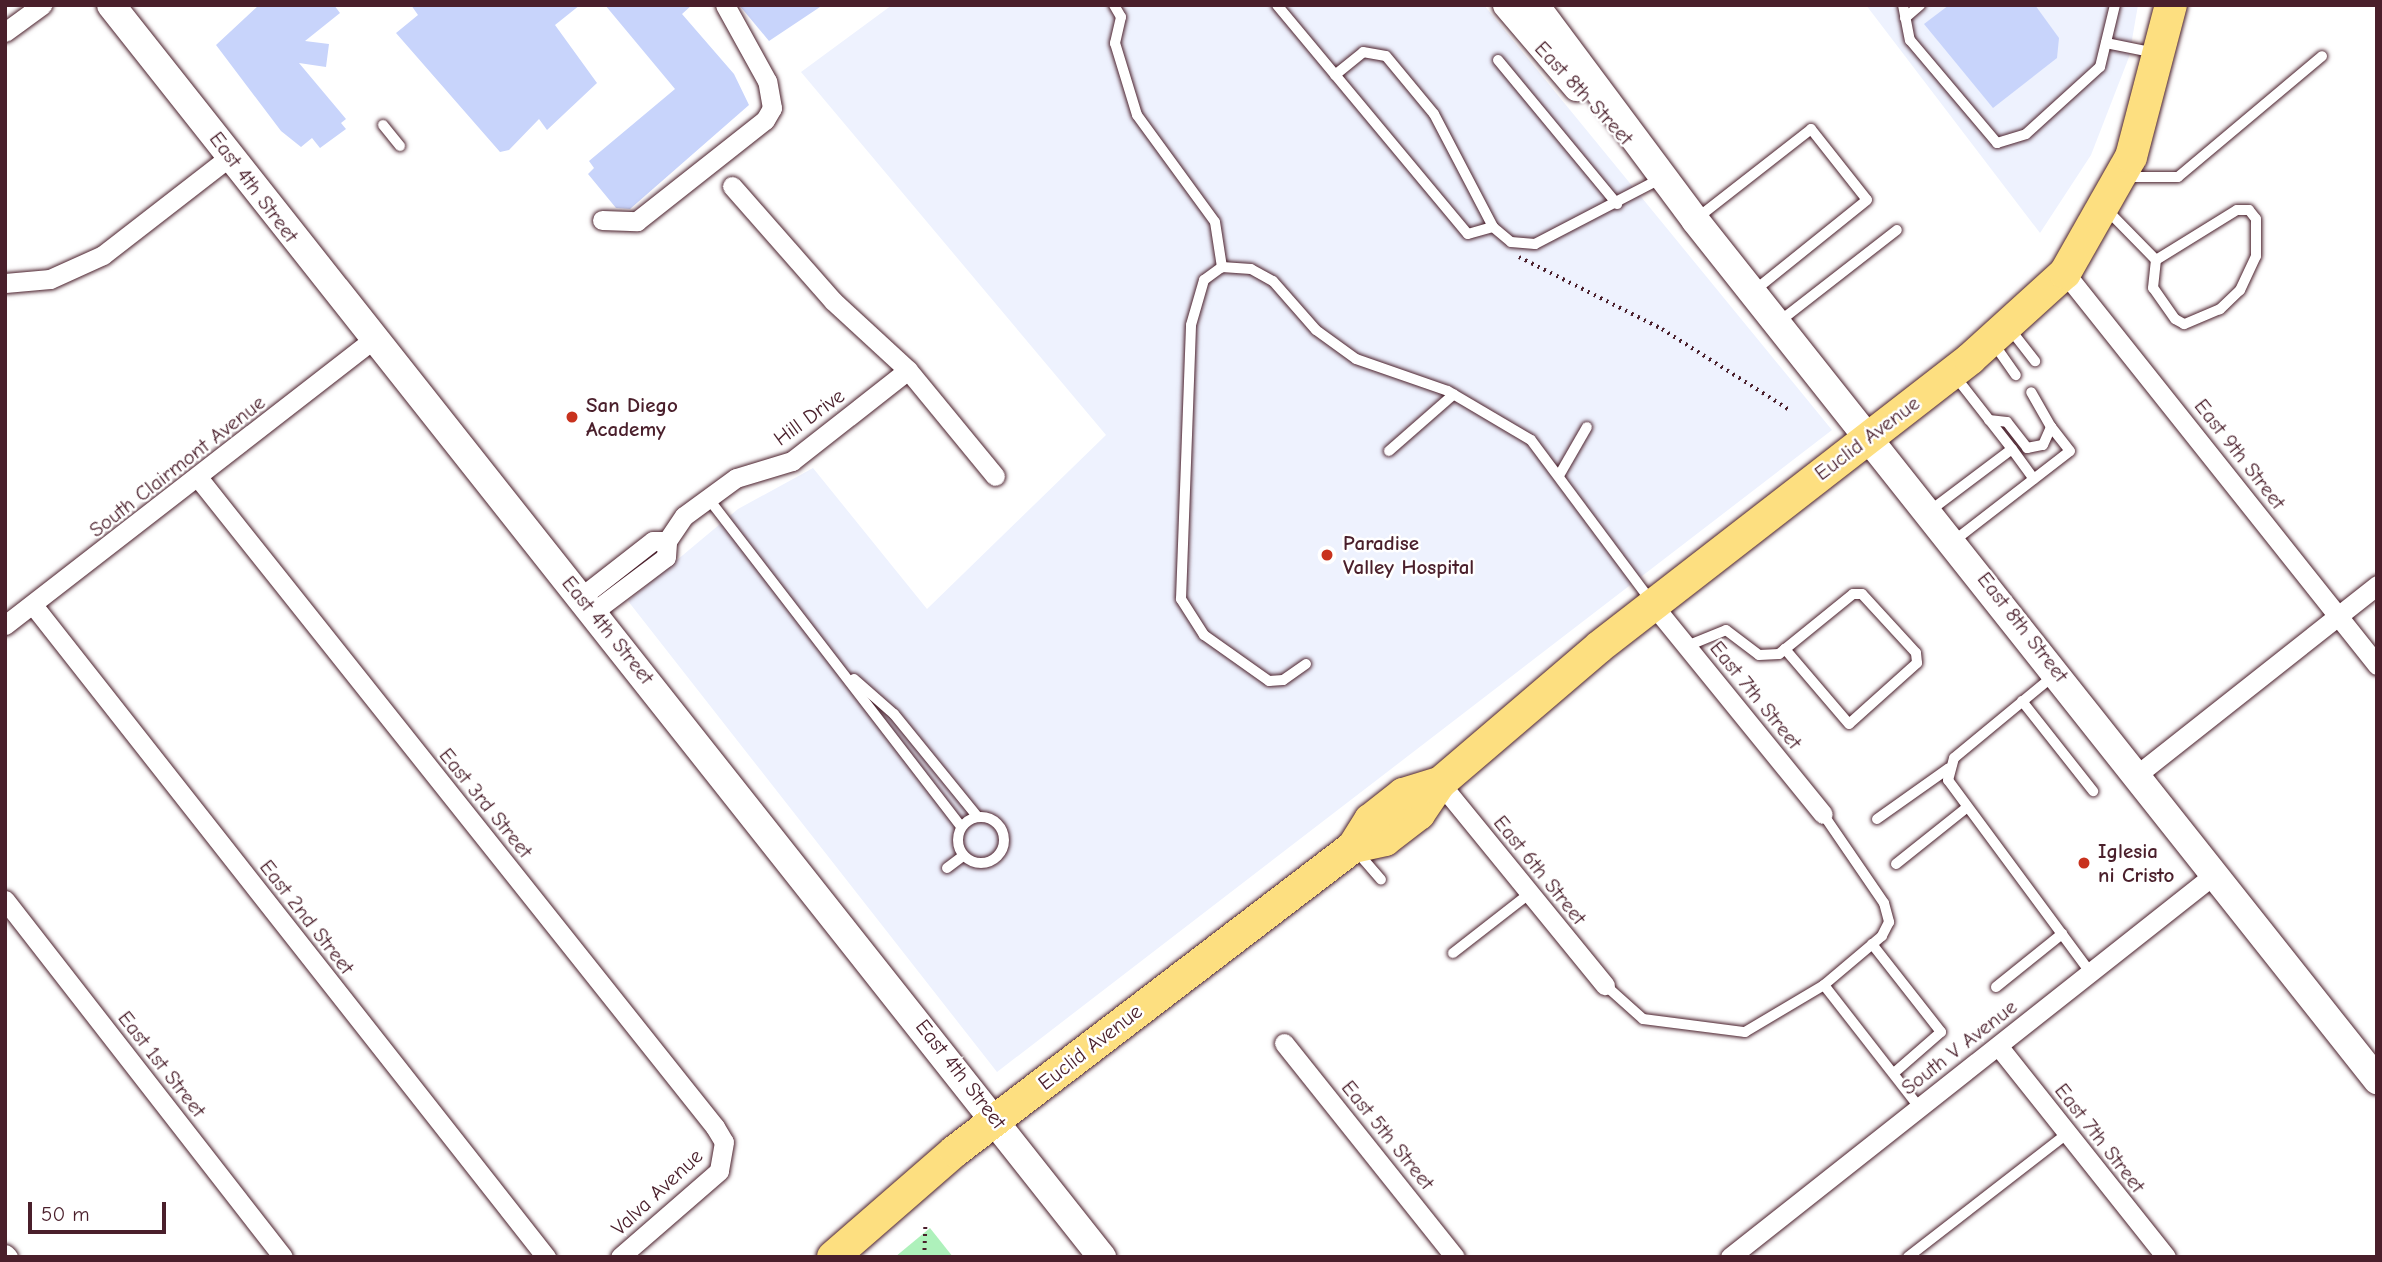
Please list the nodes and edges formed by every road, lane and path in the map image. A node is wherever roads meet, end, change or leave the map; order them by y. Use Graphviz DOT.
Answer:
graph roads {
  1 [pos="42,5"];
  2 [pos="111,5"];
  3 [pos="725,5"];
  4 [pos="1114,5"];
  5 [pos="1276,5"];
  6 [pos="1507,5"];
  7 [pos="1903,5"];
  8 [pos="1920,5"];
  9 [pos="2115,5"];
  10 [pos="2171,5"];
  11 [pos="1537,6"];
  12 [pos="1905,18"];
  13 [pos="5,32"];
  14 [pos="2106,43"];
  15 [pos="2159,54"];
  16 [pos="2322,56"];
  17 [pos="1498,60"];
  18 [pos="1335,75"];
  19 [pos="383,125"];
  20 [pos="400,146"];
  21 [pos="232,155"];
  22 [pos="2122,177"];
  23 [pos="1663,178"];
  24 [pos="732,186"];
  25 [pos="1618,204"];
  26 [pos="2107,210"];
  27 [pos="602,220"];
  28 [pos="1696,220"];
  29 [pos="1493,227"];
  30 [pos="1897,230"];
  31 [pos="1516,256"];
  32 [pos="2156,260"];
  33 [pos="1222,267"];
  34 [pos="2065,273"];
  35 [pos="5,283"];
  36 [pos="1754,290"];
  37 [pos="1780,322"];
  38 [pos="2000,333"];
  39 [pos="374,339"];
  40 [pos="2035,360"];
  41 [pos="908,370"];
  42 [pos="1953,372"];
  43 [pos="2016,374"];
  44 [pos="2031,392"];
  45 [pos="1454,394"];
  46 [pos="1791,411"];
  47 [pos="1989,420"];
  48 [pos="1587,426"];
  49 [pos="2051,427"];
  50 [pos="1873,436"];
  51 [pos="2012,449"];
  52 [pos="1389,451"];
  53 [pos="1560,474"];
  54 [pos="995,476"];
  55 [pos="2034,479"];
  56 [pos="200,480"];
  57 [pos="708,498"];
  58 [pos="1931,510"];
  59 [pos="1955,540"];
  60 [pos="2377,585"];
  61 [pos="1653,604"];
  62 [pos="33,605"];
  63 [pos="587,605"];
  64 [pos="2339,616"];
  65 [pos="5,625"];
  66 [pos="1687,646"];
  67 [pos="1785,649"];
  68 [pos="1306,664"];
  69 [pos="2377,665"];
  70 [pos="845,671"];
  71 [pos="2058,672"];
  72 [pos="2022,701"];
  73 [pos="1949,768"];
  74 [pos="2138,774"];
  75 [pos="1440,783"];
  76 [pos="2093,791"];
  77 [pos="1965,809"];
  78 [pos="1823,814"];
  79 [pos="977,816"];
  80 [pos="1877,819"];
  81 [pos="961,827"];
  82 [pos="1353,847"];
  83 [pos="963,856"];
  84 [pos="1896,864"];
  85 [pos="947,868"];
  86 [pos="2216,873"];
  87 [pos="1381,879"];
  88 [pos="1530,893"];
  89 [pos="5,900"];
  90 [pos="2062,934"];
  91 [pos="1872,944"];
  92 [pos="1453,953"];
  93 [pos="2091,973"];
  94 [pos="1605,985"];
  95 [pos="1824,985"];
  96 [pos="1996,987"];
  97 [pos="1284,1043"];
  98 [pos="1999,1046"];
  99 [pos="1894,1073"];
  100 [pos="2377,1080"];
  101 [pos="1919,1107"];
  102 [pos="998,1120"];
  103 [pos="2068,1133"];
  104 [pos="724,1159"];
  105 [pos="925,1223"];
  106 [pos="283,1257"];
  107 [pos="546,1257"];
  108 [pos="620,1257"];
  109 [pos="833,1257"];
  110 [pos="925,1257"];
  111 [pos="1102,1257"];
  112 [pos="1455,1257"];
  113 [pos="1730,1257"];
  114 [pos="1908,1257"];
  115 [pos="2166,1257"];
  1 -- 13 [label="street"];
  2 -- 21 [label="main road, East 4th Street"];
  3 -- 27 [label="street"];
  4 -- 33 [label="lane"];
  5 -- 18 [label="lane"];
  6 -- 23 [label="main road, East 8th Street"];
  7 -- 12 [label="lane"];
  8 -- 12 [label="lane"];
  9 -- 14 [label="lane"];
  10 -- 15 [label="main road, Euclid Avenue"];
  11 -- 23 [label="main road, East 8th Street"];
  12 -- 14 [label="lane"];
  14 -- 15 [label="lane"];
  15 -- 22 [label="main road, Euclid Avenue"];
  16 -- 22 [label="lane"];
  17 -- 25 [label="lane"];
  18 -- 29 [label="lane"];
  18 -- 29 [label="lane"];
  19 -- 20 [label="lane"];
  21 -- 35 [label="street"];
  21 -- 39 [label="main road, East 4th Street"];
  22 -- 26 [label="main road, Euclid Avenue"];
  23 -- 25 [label="lane"];
  23 -- 28 [label="main road, East 8th Street"];
  24 -- 41 [label="street"];
  25 -- 29 [label="lane"];
  26 -- 32 [label="lane"];
  26 -- 34 [label="main road, Euclid Avenue"];
  28 -- 36 [label="main road, East 8th Street"];
  28 -- 36 [label="lane"];
  30 -- 37 [label="lane"];
  31 -- 46 [label="path"];
  32 -- 32 [label="lane"];
  33 -- 45 [label="lane"];
  33 -- 68 [label="lane"];
  34 -- 38 [label="main road, Euclid Avenue"];
  34 -- 64 [label="street, East 9th Street"];
  36 -- 37 [label="main road, East 8th Street"];
  37 -- 50 [label="main road, East 8th Street"];
  38 -- 40 [label="lane"];
  38 -- 42 [label="main road, Euclid Avenue"];
  38 -- 43 [label="lane"];
  39 -- 56 [label="street, South Clairmont Avenue"];
  39 -- 63 [label="main road, East 4th Street"];
  41 -- 54 [label="street"];
  41 -- 57 [label="street, Hill Drive"];
  42 -- 47 [label="lane"];
  42 -- 50 [label="main road, Euclid Avenue"];
  44 -- 49 [label="lane"];
  45 -- 52 [label="lane"];
  45 -- 53 [label="lane"];
  47 -- 49 [label="lane"];
  47 -- 51 [label="lane"];
  48 -- 53 [label="lane"];
  49 -- 55 [label="lane"];
  50 -- 58 [label="main road, East 8th Street"];
  50 -- 61 [label="main road, Euclid Avenue"];
  51 -- 55 [label="lane"];
  51 -- 58 [label="lane"];
  53 -- 61 [label="lane"];
  55 -- 59 [label="lane"];
  56 -- 62 [label="street, South Clairmont Avenue"];
  56 -- 104 [label="street, East 3rd Street"];
  57 -- 63 [label="street, Hill Drive"];
  57 -- 70 [label="lane"];
  58 -- 59 [label="main road, East 8th Street"];
  59 -- 71 [label="main road, East 8th Street"];
  60 -- 64 [label="street"];
  61 -- 66 [label="street, East 7th Street"];
  61 -- 75 [label="main road, Euclid Avenue"];
  62 -- 65 [label="street, South Clairmont Avenue"];
  62 -- 107 [label="street, East 2nd Street"];
  63 -- 102 [label="main road, East 4th Street"];
  64 -- 69 [label="street, East 9th Street"];
  64 -- 74 [label="street"];
  66 -- 67 [label="lane"];
  66 -- 78 [label="street, East 7th Street"];
  67 -- 67 [label="lane"];
  70 -- 79 [label="lane"];
  70 -- 81 [label="lane"];
  71 -- 72 [label="lane"];
  71 -- 74 [label="main road, East 8th Street"];
  72 -- 73 [label="lane"];
  72 -- 76 [label="lane"];
  73 -- 77 [label="lane"];
  73 -- 80 [label="lane"];
  74 -- 86 [label="main road, East 8th Street"];
  75 -- 82 [label="main road, Euclid Avenue"];
  75 -- 88 [label="street, East 6th Street"];
  77 -- 84 [label="lane"];
  77 -- 90 [label="lane"];
  78 -- 91 [label="lane"];
  79 -- 81 [label="lane"];
  79 -- 83 [label="lane"];
  81 -- 83 [label="lane"];
  82 -- 87 [label="lane"];
  82 -- 102 [label="main road, Euclid Avenue"];
  83 -- 85 [label="lane"];
  86 -- 93 [label="street, South V Avenue"];
  86 -- 100 [label="main road, East 8th Street"];
  88 -- 92 [label="lane"];
  88 -- 94 [label="street, East 6th Street"];
  89 -- 106 [label="street, East 1st Street"];
  90 -- 93 [label="lane"];
  90 -- 96 [label="lane"];
  91 -- 95 [label="lane"];
  91 -- 99 [label="lane"];
  93 -- 98 [label="street, South V Avenue"];
  94 -- 95 [label="lane"];
  95 -- 99 [label="lane"];
  97 -- 112 [label="street, East 5th Street"];
  98 -- 101 [label="street, South V Avenue"];
  98 -- 103 [label="street, East 7th Street"];
  99 -- 101 [label="lane"];
  101 -- 113 [label="street, South V Avenue"];
  102 -- 109 [label="main road, Euclid Avenue"];
  102 -- 111 [label="main road, East 4th Street"];
  103 -- 114 [label="lane"];
  103 -- 115 [label="street, East 7th Street"];
  104 -- 108 [label="street, Valva Avenue"];
  105 -- 110 [label="path"];
}
